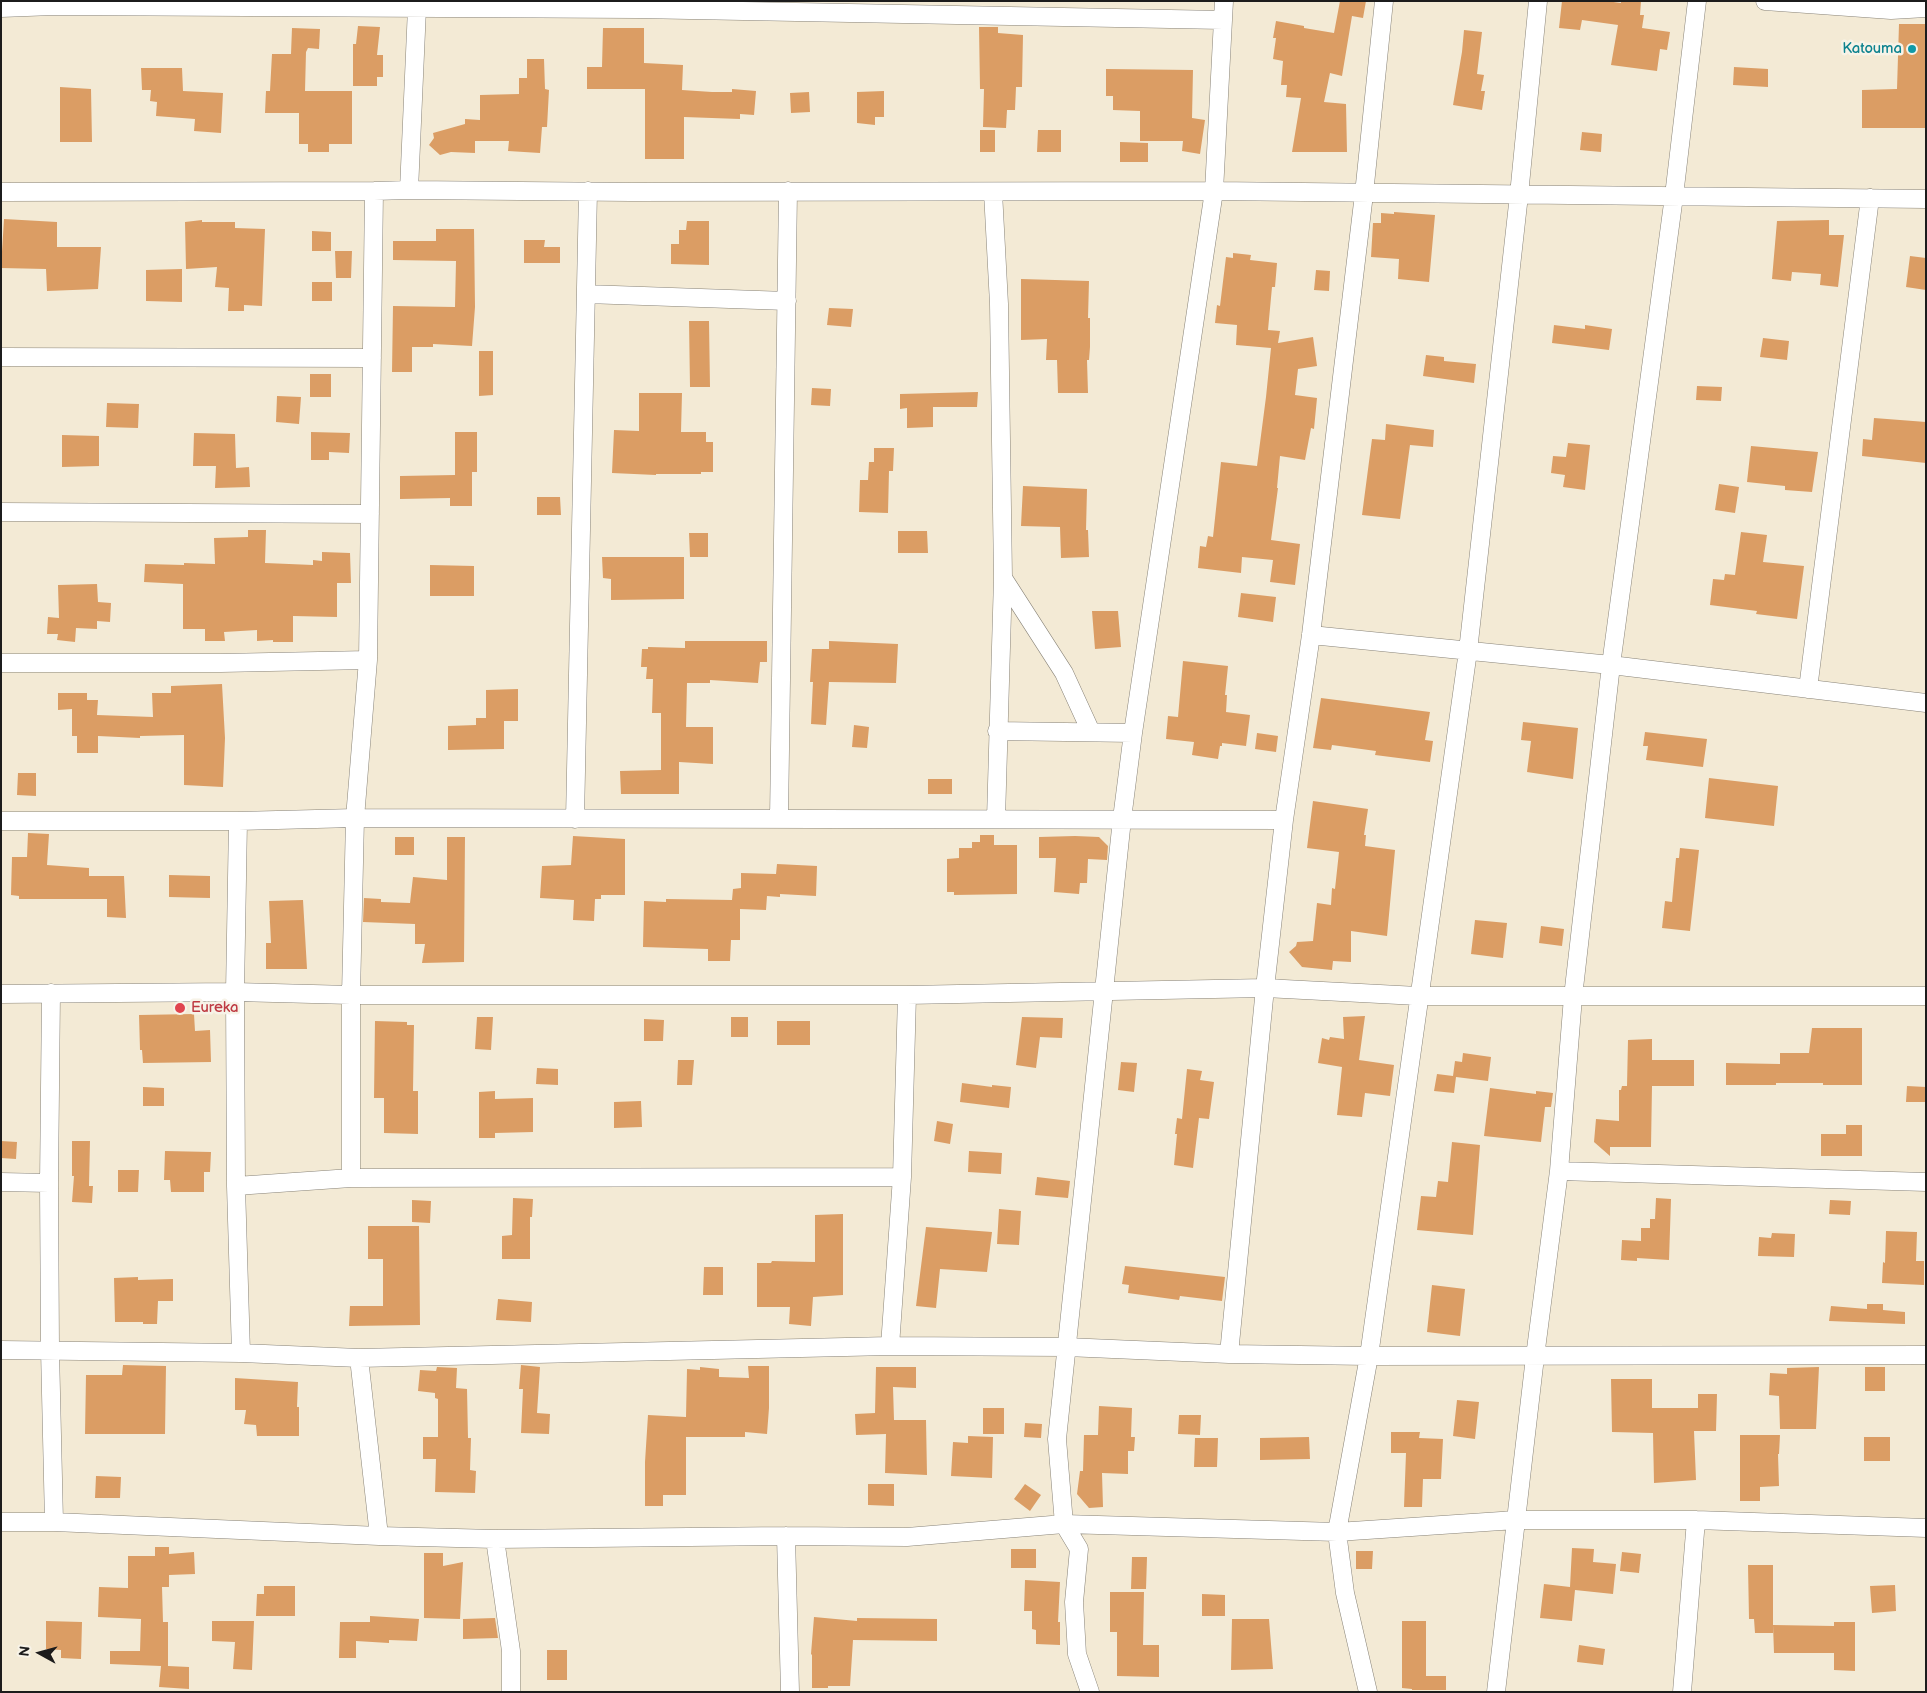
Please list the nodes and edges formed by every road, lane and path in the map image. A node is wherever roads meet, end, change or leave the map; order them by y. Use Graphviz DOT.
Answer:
graph roads {
  1 [pos="1224,1"];
  2 [pos="1384,1"];
  3 [pos="1538,1"];
  4 [pos="1698,1"];
  5 [pos="1766,1"];
  6 [pos="53,4"];
  7 [pos="278,4"];
  8 [pos="636,5"];
  9 [pos="1892,6"];
  10 [pos="1,8"];
  11 [pos="417,8"];
  12 [pos="1926,8"];
  13 [pos="1223,20"];
  14 [pos="409,190"];
  15 [pos="374,191"];
  16 [pos="588,191"];
  17 [pos="788,191"];
  18 [pos="1214,191"];
  19 [pos="1,192"];
  20 [pos="993,192"];
  21 [pos="1364,194"];
  22 [pos="1519,195"];
  23 [pos="1674,196"];
  24 [pos="1870,198"];
  25 [pos="1926,199"];
  26 [pos="586,294"];
  27 [pos="787,301"];
  28 [pos="1,357"];
  29 [pos="372,358"];
  30 [pos="1,512"];
  31 [pos="370,514"];
  32 [pos="1003,578"];
  33 [pos="1311,635"];
  34 [pos="1468,651"];
  35 [pos="368,660"];
  36 [pos="1,663"];
  37 [pos="1611,664"];
  38 [pos="1808,689"];
  39 [pos="1926,703"];
  40 [pos="998,731"];
  41 [pos="1091,732"];
  42 [pos="1133,733"];
  43 [pos="355,818"];
  44 [pos="575,818"];
  45 [pos="779,819"];
  46 [pos="996,819"];
  47 [pos="1122,819"];
  48 [pos="1284,820"];
  49 [pos="1,821"];
  50 [pos="238,821"];
  51 [pos="1265,988"];
  52 [pos="1104,990"];
  53 [pos="235,992"];
  54 [pos="51,993"];
  55 [pos="1,994"];
  56 [pos="351,995"];
  57 [pos="907,996"];
  58 [pos="1418,996"];
  59 [pos="1926,996"];
  60 [pos="1573,997"];
  61 [pos="1559,1171"];
  62 [pos="902,1177"];
  63 [pos="351,1178"];
  64 [pos="1,1182"];
  65 [pos="1926,1182"];
  66 [pos="49,1183"];
  67 [pos="236,1186"];
  68 [pos="890,1346"];
  69 [pos="1066,1347"];
  70 [pos="1,1350"];
  71 [pos="50,1350"];
  72 [pos="241,1353"];
  73 [pos="1229,1354"];
  74 [pos="1926,1355"];
  75 [pos="1369,1356"];
  76 [pos="1535,1357"];
  77 [pos="359,1358"];
  78 [pos="1516,1520"];
  79 [pos="1696,1520"];
  80 [pos="1,1522"];
  81 [pos="54,1522"];
  82 [pos="1064,1524"];
  83 [pos="1926,1528"];
  84 [pos="1337,1532"];
  85 [pos="380,1536"];
  86 [pos="786,1536"];
  87 [pos="495,1540"];
  88 [pos="511,1692"];
  89 [pos="790,1692"];
  90 [pos="1090,1692"];
  91 [pos="1368,1692"];
  92 [pos="1496,1692"];
  93 [pos="1682,1692"];
  1 -- 13 [label="street"];
  2 -- 21 [label="street"];
  3 -- 22 [label="street"];
  4 -- 23 [label="street"];
  5 -- 9 [label="street"];
  6 -- 7 [label="street"];
  6 -- 10 [label="street"];
  7 -- 11 [label="street"];
  8 -- 11 [label="street"];
  8 -- 13 [label="street"];
  9 -- 12 [label="street"];
  11 -- 14 [label="street"];
  13 -- 18 [label="street"];
  14 -- 15 [label="street"];
  14 -- 16 [label="street"];
  15 -- 19 [label="street"];
  15 -- 29 [label="street"];
  16 -- 17 [label="street"];
  16 -- 26 [label="street"];
  17 -- 20 [label="street"];
  17 -- 27 [label="street"];
  18 -- 20 [label="street"];
  18 -- 21 [label="street"];
  18 -- 42 [label="street"];
  20 -- 32 [label="street"];
  21 -- 22 [label="street"];
  21 -- 33 [label="street"];
  22 -- 23 [label="street"];
  22 -- 34 [label="street"];
  23 -- 24 [label="street"];
  23 -- 37 [label="street"];
  24 -- 25 [label="street"];
  24 -- 38 [label="street"];
  26 -- 27 [label="street"];
  26 -- 44 [label="street"];
  27 -- 45 [label="street"];
  28 -- 29 [label="street"];
  29 -- 31 [label="street"];
  30 -- 31 [label="street"];
  31 -- 35 [label="street"];
  32 -- 40 [label="street"];
  32 -- 41 [label="street"];
  33 -- 34 [label="street"];
  33 -- 48 [label="street"];
  34 -- 37 [label="street"];
  34 -- 58 [label="street"];
  35 -- 36 [label="street"];
  35 -- 43 [label="street"];
  37 -- 38 [label="street"];
  37 -- 60 [label="street"];
  38 -- 39 [label="street"];
  40 -- 41 [label="street"];
  40 -- 46 [label="street"];
  41 -- 42 [label="street"];
  42 -- 47 [label="street"];
  43 -- 44 [label="street"];
  43 -- 50 [label="street"];
  43 -- 56 [label="street"];
  44 -- 45 [label="street"];
  45 -- 46 [label="street"];
  46 -- 47 [label="street"];
  47 -- 48 [label="street"];
  47 -- 52 [label="street"];
  48 -- 51 [label="street"];
  49 -- 50 [label="street"];
  50 -- 53 [label="street"];
  51 -- 52 [label="street"];
  51 -- 58 [label="street"];
  51 -- 73 [label="street"];
  52 -- 57 [label="street"];
  52 -- 69 [label="street"];
  53 -- 54 [label="street"];
  53 -- 56 [label="street"];
  53 -- 67 [label="street"];
  54 -- 55 [label="street"];
  54 -- 66 [label="street"];
  56 -- 57 [label="street"];
  56 -- 63 [label="street"];
  57 -- 62 [label="street"];
  58 -- 60 [label="street"];
  58 -- 75 [label="street"];
  59 -- 60 [label="street"];
  60 -- 61 [label="street"];
  61 -- 65 [label="street"];
  61 -- 76 [label="street"];
  62 -- 63 [label="street"];
  62 -- 68 [label="street"];
  63 -- 67 [label="street"];
  64 -- 66 [label="street"];
  66 -- 71 [label="street"];
  67 -- 72 [label="street"];
  68 -- 69 [label="street"];
  68 -- 77 [label="street"];
  69 -- 73 [label="street"];
  69 -- 82 [label="street"];
  70 -- 71 [label="street"];
  71 -- 72 [label="street"];
  71 -- 81 [label="street"];
  72 -- 77 [label="street"];
  73 -- 75 [label="street"];
  74 -- 76 [label="street"];
  75 -- 76 [label="street"];
  75 -- 84 [label="street"];
  76 -- 78 [label="street"];
  77 -- 85 [label="street"];
  78 -- 79 [label="street"];
  78 -- 84 [label="street"];
  78 -- 92 [label="street"];
  79 -- 83 [label="street"];
  79 -- 93 [label="street"];
  80 -- 81 [label="street"];
  81 -- 85 [label="street"];
  82 -- 84 [label="street"];
  82 -- 86 [label="street"];
  82 -- 90 [label="street"];
  84 -- 91 [label="street"];
  85 -- 87 [label="street"];
  86 -- 87 [label="street"];
  86 -- 89 [label="street"];
  87 -- 88 [label="street"];
}
